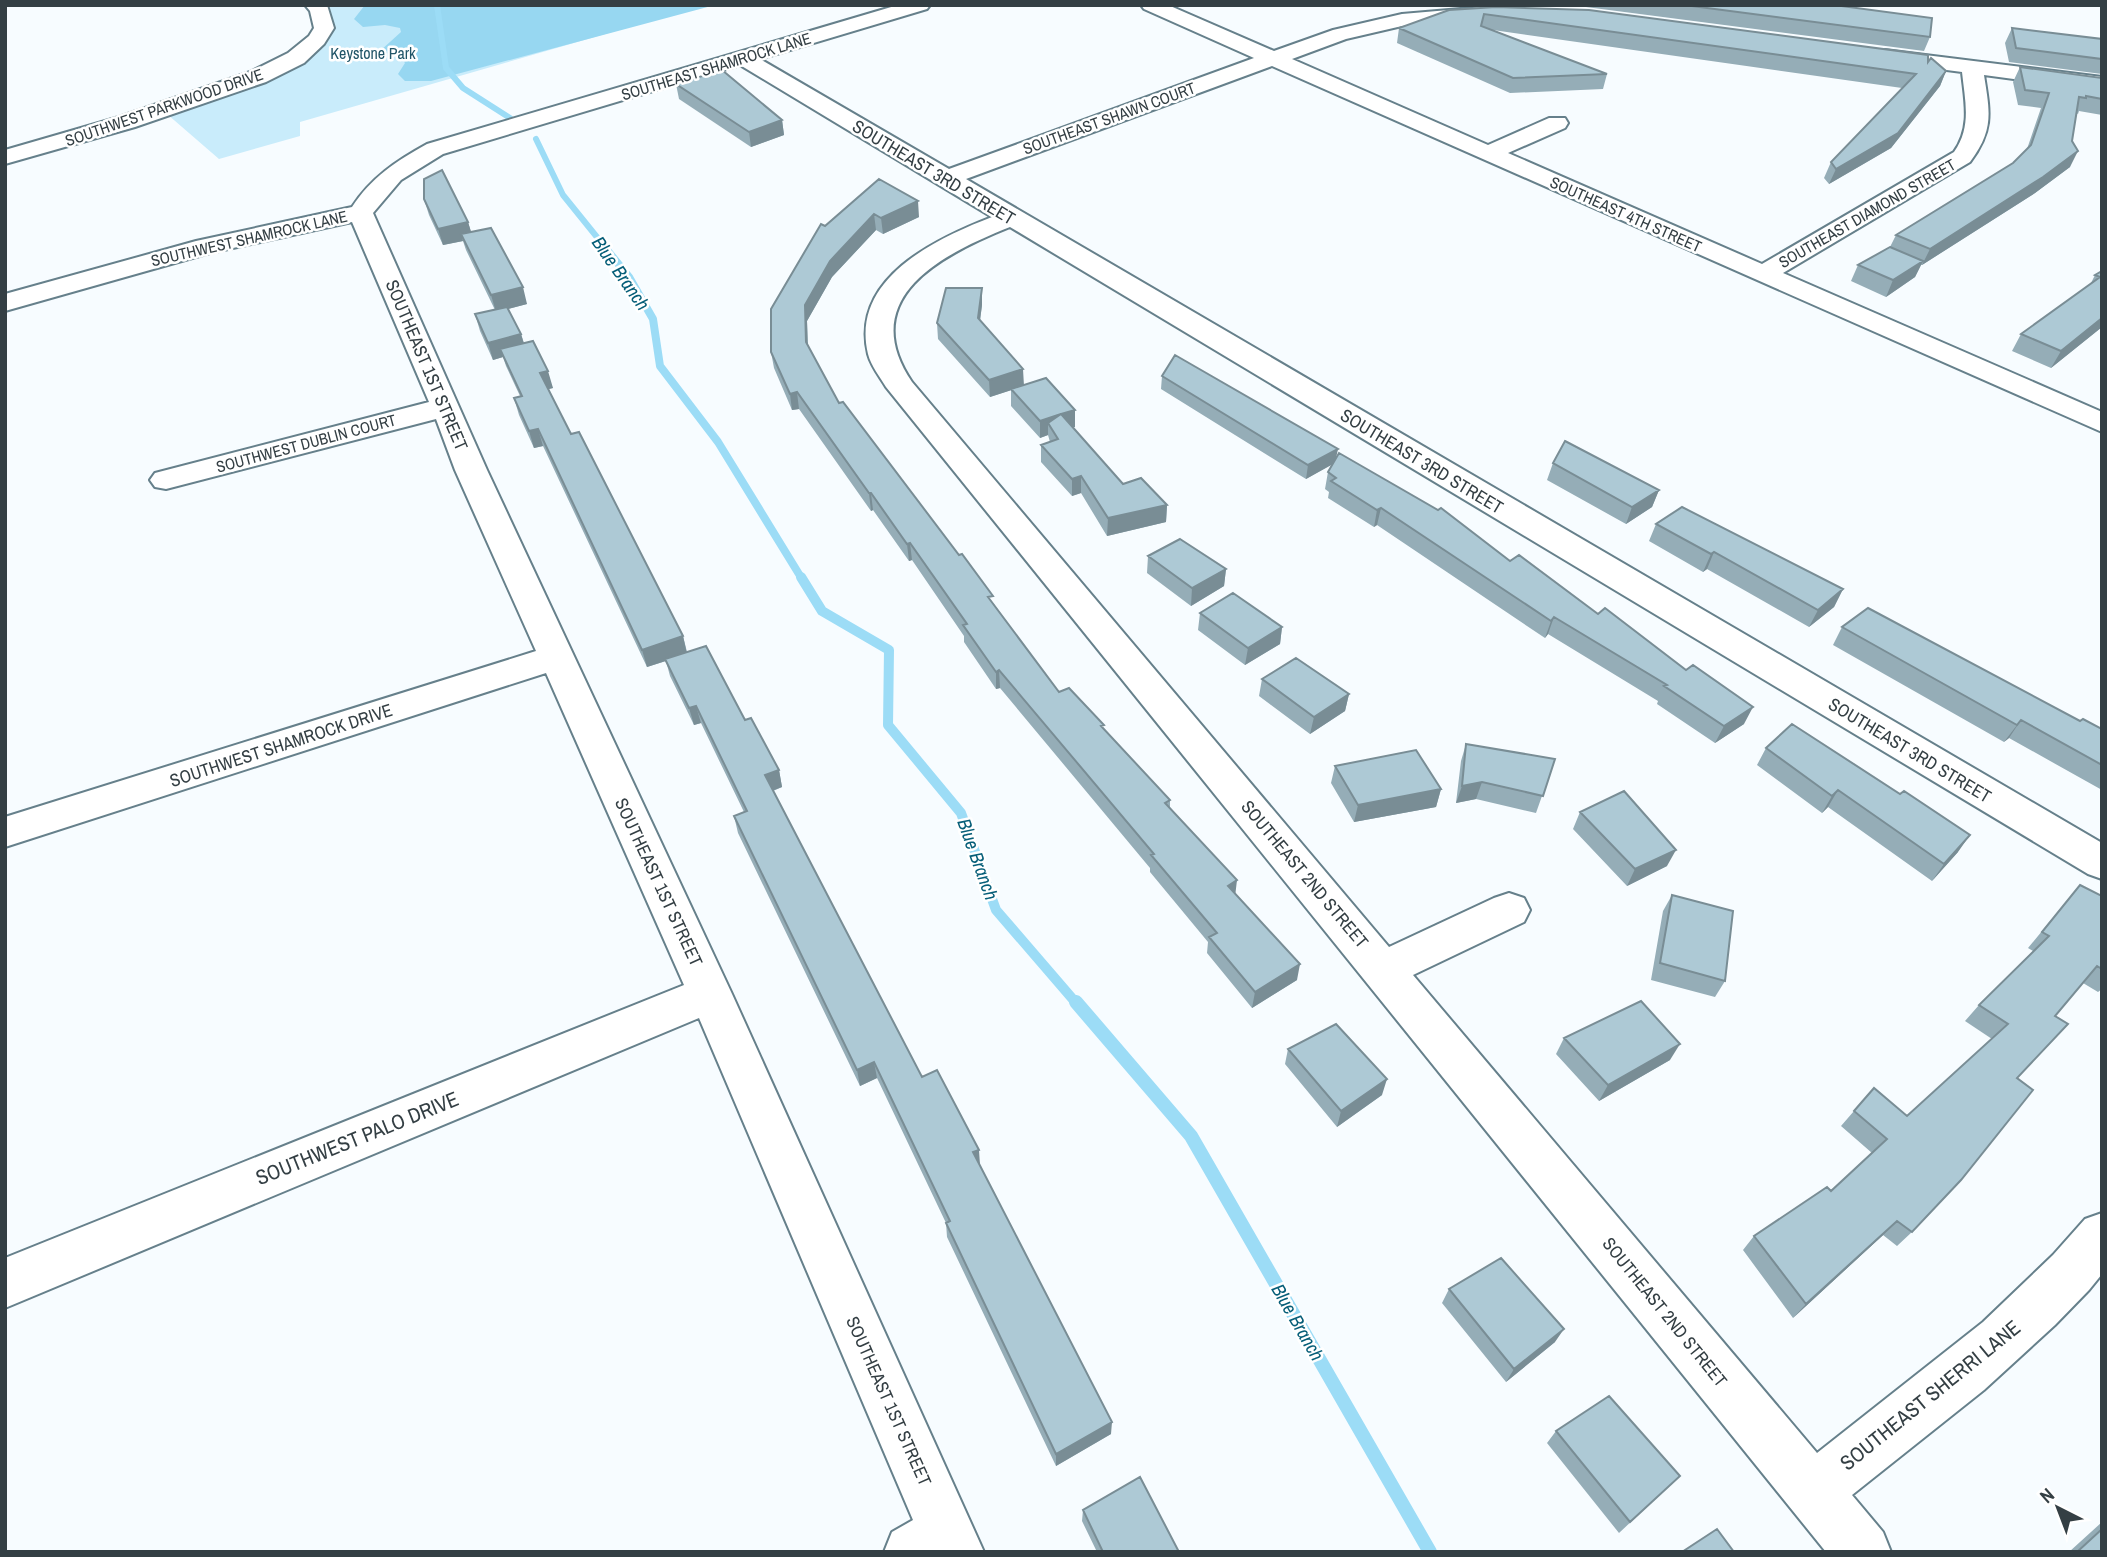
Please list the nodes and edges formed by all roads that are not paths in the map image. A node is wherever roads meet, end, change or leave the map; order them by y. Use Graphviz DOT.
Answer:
graph roads {
  1 [pos="315,5"];
  2 [pos="920,5"];
  3 [pos="1151,5"];
  4 [pos="1503,12"];
  5 [pos="1862,52"];
  6 [pos="743,58"];
  7 [pos="1271,59"];
  8 [pos="1972,67"];
  9 [pos="2102,84"];
  10 [pos="1557,123"];
  11 [pos="512,127"];
  12 [pos="1489,153"];
  13 [pos="5,157"];
  14 [pos="947,178"];
  15 [pos="361,213"];
  16 [pos="1011,218"];
  17 [pos="1763,274"];
  18 [pos="5,303"];
  19 [pos="446,407"];
  20 [pos="2098,417"];
  21 [pos="166,480"];
  22 [pos="556,657"];
  23 [pos="5,832"];
  24 [pos="2102,863"];
  25 [pos="1509,910"];
  26 [pos="1383,969"];
  27 [pos="710,994"];
  28 [pos="2102,1236"];
  29 [pos="5,1283"];
  30 [pos="1813,1491"];
  31 [pos="938,1545"];
  32 [pos="1863,1552"];
  1 -- 13 [label="street, SOUTHWEST PARKWOOD DRIVE"];
  2 -- 6 [label="street, SOUTHEAST SHAMROCK LANE"];
  3 -- 7 [label="street, SOUTHEAST 4TH STREET"];
  4 -- 7 [label="street, SOUTHEAST SHAWN COURT"];
  5 -- 8 [label="street"];
  6 -- 11 [label="street, SOUTHEAST SHAMROCK LANE"];
  6 -- 14 [label="street, SOUTHEAST 3RD STREET"];
  7 -- 12 [label="street, SOUTHEAST 4TH STREET"];
  7 -- 14 [label="street, SOUTHEAST SHAWN COURT"];
  8 -- 9 [label="street"];
  8 -- 17 [label="street, SOUTHEAST DIAMOND STREET"];
  10 -- 12 [label="street"];
  11 -- 15 [label="street, SOUTHWEST SHAMROCK LANE"];
  12 -- 17 [label="street, SOUTHEAST 4TH STREET"];
  14 -- 16 [label="street, SOUTHEAST 3RD STREET"];
  15 -- 18 [label="street, SOUTHWEST SHAMROCK LANE"];
  15 -- 19 [label="street, SOUTHEAST 1ST STREET"];
  16 -- 24 [label="street, SOUTHEAST 3RD STREET"];
  16 -- 26 [label="street, SOUTHEAST 2ND STREET"];
  17 -- 20 [label="street, SOUTHEAST 4TH STREET"];
  19 -- 21 [label="street, SOUTHWEST DUBLIN COURT"];
  19 -- 22 [label="street, SOUTHEAST 1ST STREET"];
  22 -- 23 [label="street, SOUTHWEST SHAMROCK DRIVE"];
  22 -- 27 [label="street, SOUTHEAST 1ST STREET"];
  25 -- 26 [label="street"];
  26 -- 30 [label="street, SOUTHEAST 2ND STREET"];
  27 -- 29 [label="street, SOUTHWEST PALO DRIVE"];
  27 -- 31 [label="street, SOUTHEAST 1ST STREET"];
  28 -- 30 [label="street, SOUTHEAST SHERRI LANE"];
  30 -- 32 [label="street, SOUTHEAST 2ND STREET"];
}
